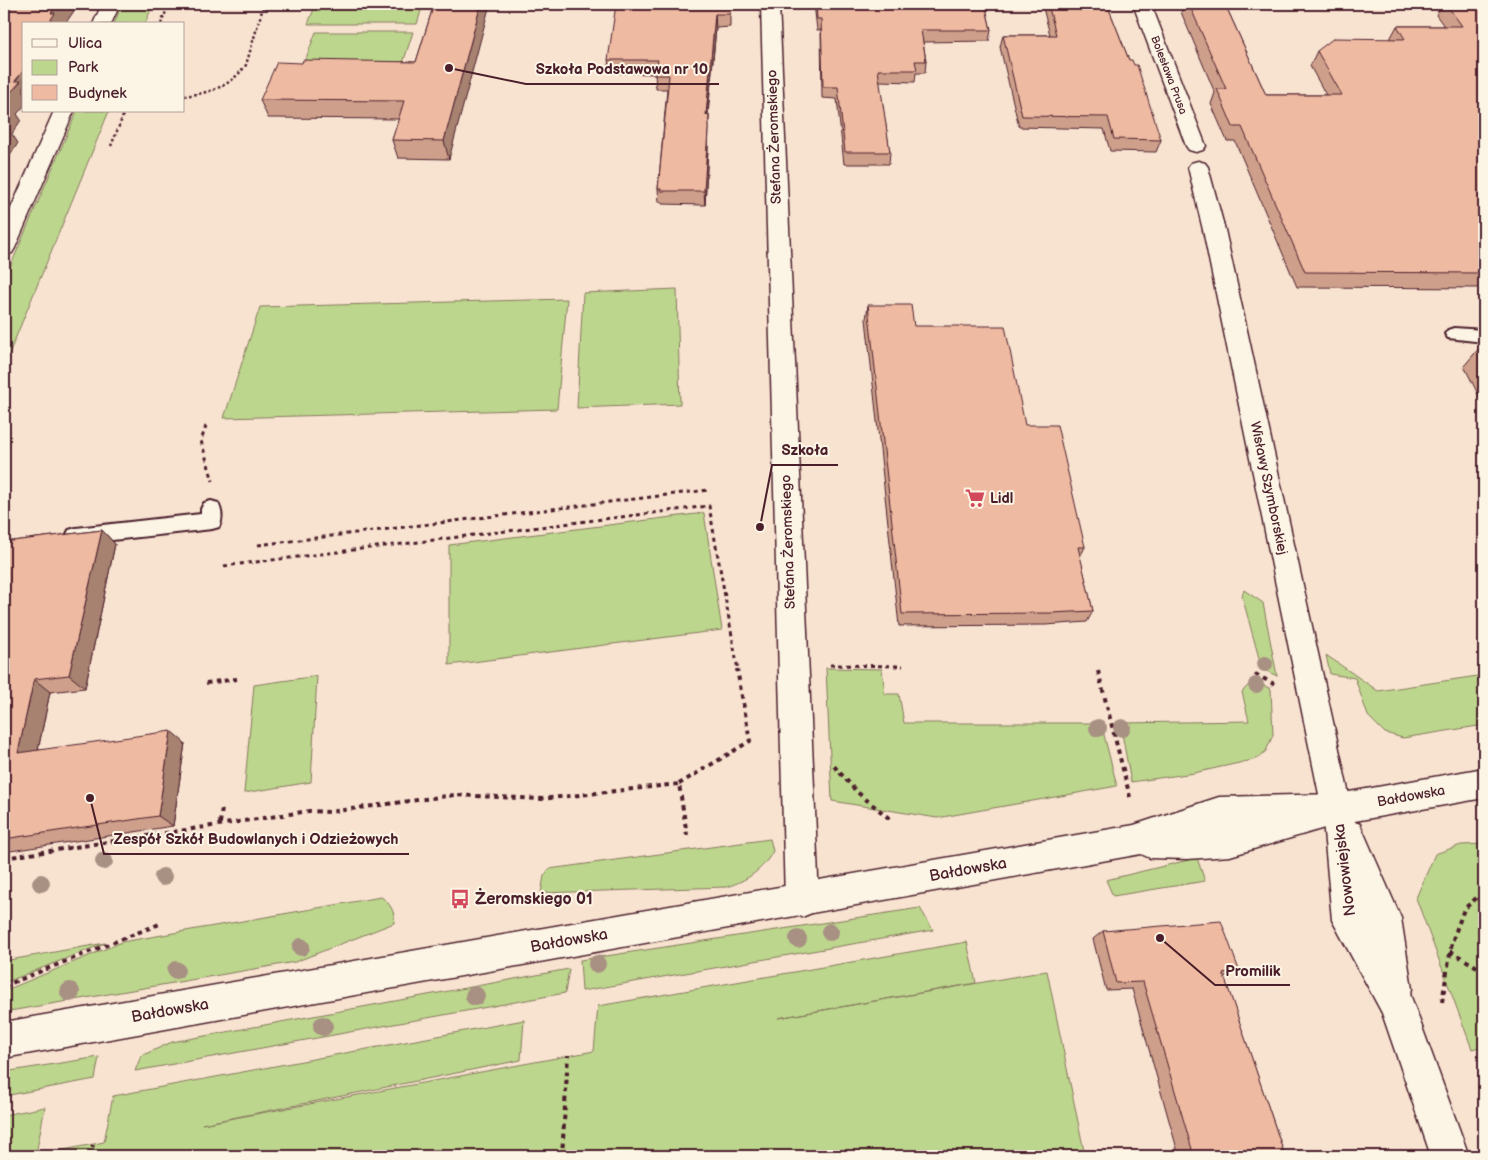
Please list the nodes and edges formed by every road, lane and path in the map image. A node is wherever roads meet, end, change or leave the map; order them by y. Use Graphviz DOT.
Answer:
graph roads {
  1 [pos="111,4"];
  2 [pos="169,4"];
  3 [pos="264,4"];
  4 [pos="770,4"];
  5 [pos="1142,4"];
  6 [pos="103,22"];
  7 [pos="162,22"];
  8 [pos="185,96"];
  9 [pos="64,112"];
  10 [pos="125,112"];
  11 [pos="111,146"];
  12 [pos="1197,156"];
  13 [pos="4,248"];
  14 [pos="1454,334"];
  15 [pos="1484,336"];
  16 [pos="206,426"];
  17 [pos="213,478"];
  18 [pos="708,490"];
  19 [pos="211,509"];
  20 [pos="53,539"];
  21 [pos="258,545"];
  22 [pos="224,566"];
  23 [pos="849,665"];
  24 [pos="902,666"];
  25 [pos="1098,671"];
  26 [pos="1255,674"];
  27 [pos="237,679"];
  28 [pos="206,683"];
  29 [pos="1282,688"];
  30 [pos="829,760"];
  31 [pos="1484,782"];
  32 [pos="679,784"];
  33 [pos="1130,797"];
  34 [pos="222,808"];
  35 [pos="1338,809"];
  36 [pos="890,819"];
  37 [pos="220,823"];
  38 [pos="687,835"];
  39 [pos="4,858"];
  40 [pos="1484,891"];
  41 [pos="802,900"];
  42 [pos="162,923"];
  43 [pos="1450,951"];
  44 [pos="1484,971"];
  45 [pos="4,986"];
  46 [pos="1442,1002"];
  47 [pos="4,1040"];
  48 [pos="568,1056"];
  49 [pos="93,1144"];
  50 [pos="90,1156"];
  51 [pos="562,1156"];
  52 [pos="1450,1156"];
  1 -- 6 [label="street"];
  2 -- 7 [label="path"];
  3 -- 8 [label="path"];
  4 -- 41 [label="street, Stefana Żeromskiego"];
  5 -- 12 [label="street, Bolesława Prusa"];
  9 -- 13 [label="street"];
  10 -- 11 [label="path"];
  12 -- 35 [label="street, Wisławy Szymborskiej"];
  14 -- 15 [label="lane"];
  16 -- 17 [label="path"];
  18 -- 21 [label="path"];
  19 -- 20 [label="lane"];
  22 -- 32 [label="path"];
  23 -- 24 [label="path"];
  25 -- 33 [label="path"];
  26 -- 29 [label="path"];
  27 -- 28 [label="path"];
  30 -- 36 [label="path"];
  31 -- 35 [label="street, Bałdowska"];
  32 -- 37 [label="path"];
  32 -- 38 [label="path"];
  34 -- 37 [label="path"];
  35 -- 41 [label="street, Bałdowska"];
  35 -- 52 [label="street, Nowowiejska"];
  37 -- 39 [label="path"];
  40 -- 43 [label="path"];
  41 -- 47 [label="street, Bałdowska"];
  42 -- 45 [label="path"];
  43 -- 44 [label="path"];
  43 -- 46 [label="path"];
  48 -- 51 [label="path"];
  49 -- 50 [label="path"];
}
